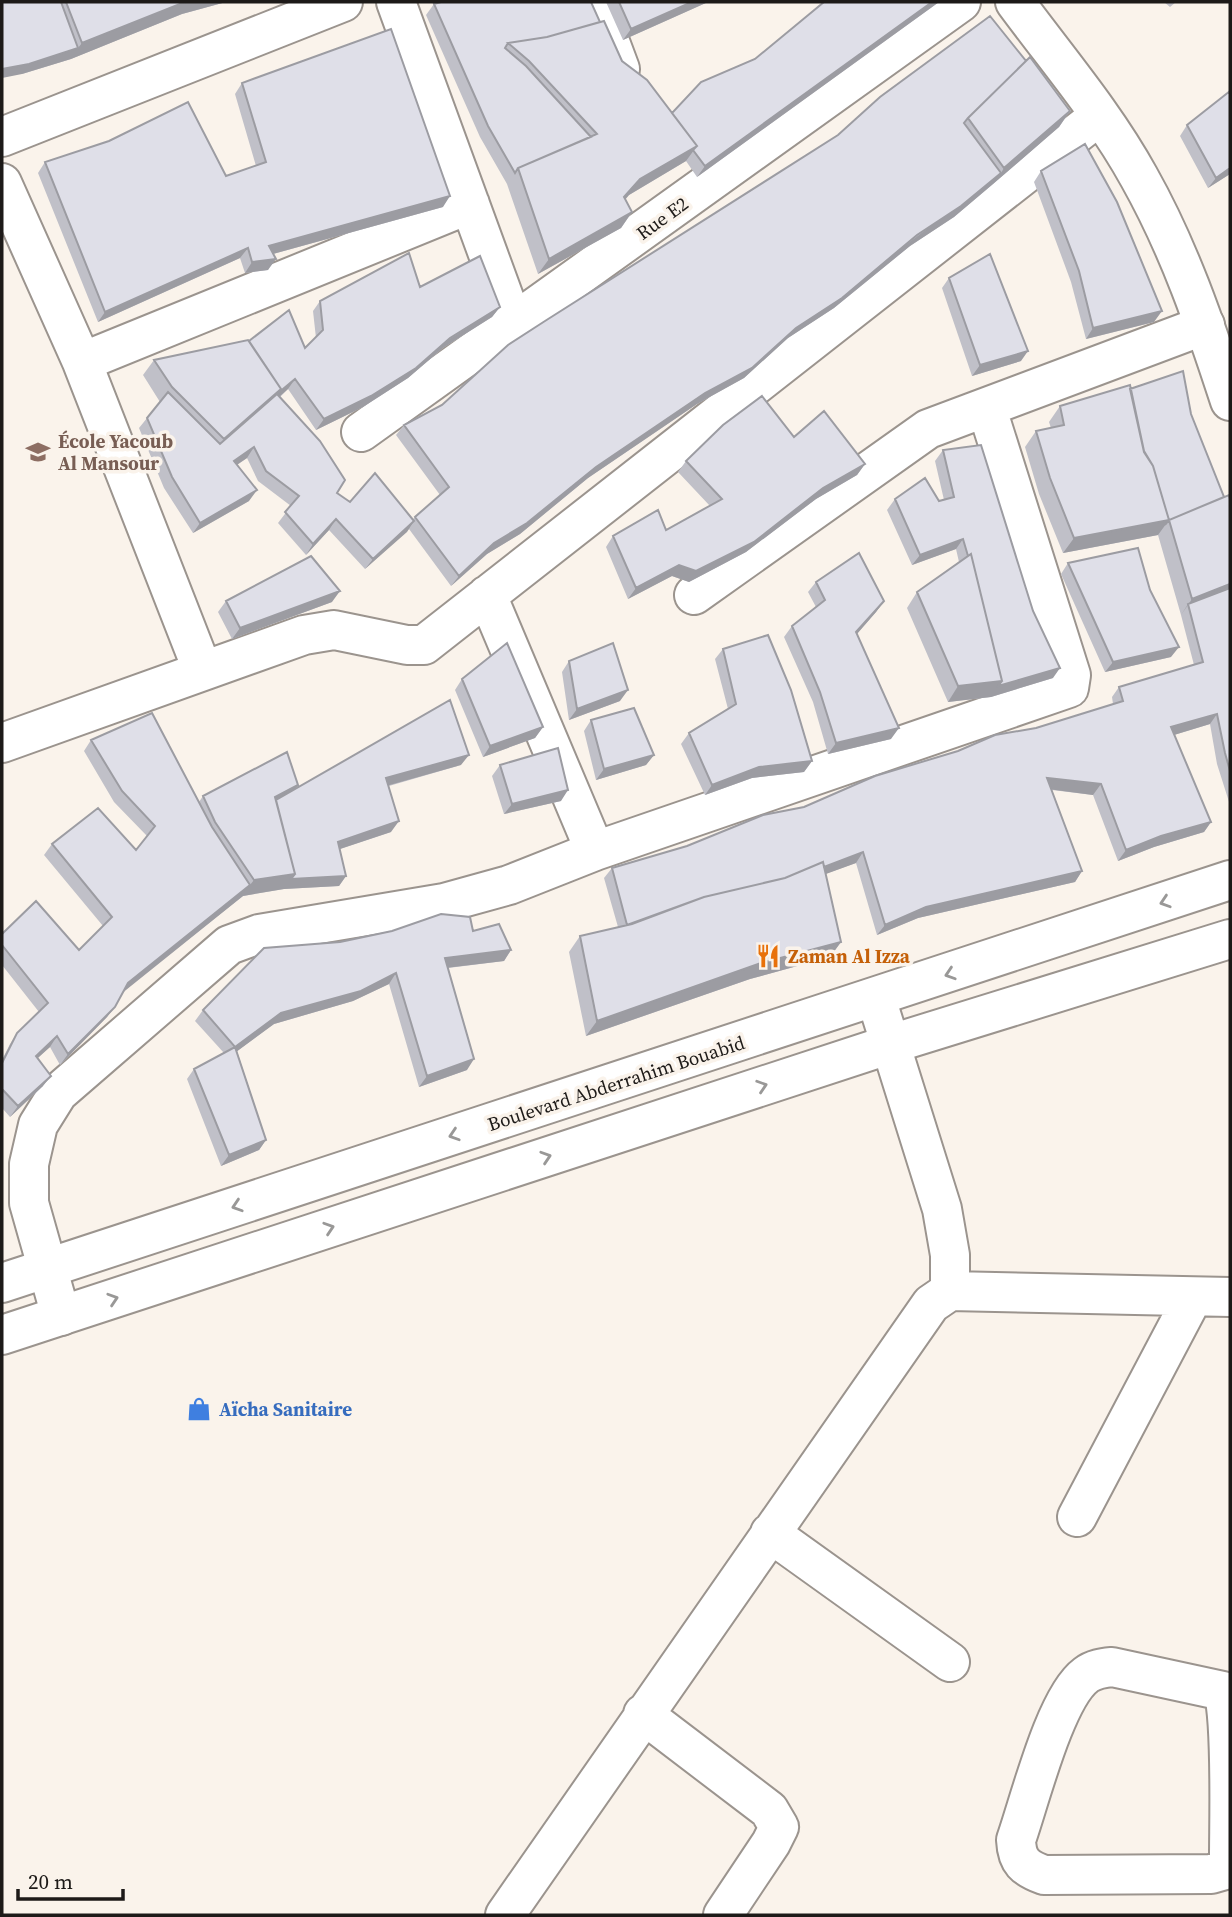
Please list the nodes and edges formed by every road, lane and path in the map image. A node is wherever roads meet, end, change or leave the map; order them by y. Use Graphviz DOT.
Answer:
graph roads {
  1 [pos="343,2"];
  2 [pos="396,2"];
  3 [pos="595,2"];
  4 [pos="961,2"];
  5 [pos="1015,2"];
  6 [pos="620,69"];
  7 [pos="1098,116"];
  8 [pos="2,137"];
  9 [pos="2,183"];
  10 [pos="470,204"];
  11 [pos="514,325"];
  12 [pos="1205,325"];
  13 [pos="82,362"];
  14 [pos="1230,401"];
  15 [pos="987,409"];
  16 [pos="361,432"];
  17 [pos="487,595"];
  18 [pos="694,595"];
  19 [pos="202,669"];
  20 [pos="2,743"];
  21 [pos="595,851"];
  22 [pos="1230,880"];
  23 [pos="1230,939"];
  24 [pos="876,998"];
  25 [pos="891,1044"];
  26 [pos="46,1268"];
  27 [pos="2,1283"];
  28 [pos="950,1290"];
  29 [pos="1193,1297"];
  30 [pos="1230,1297"];
  31 [pos="61,1316"];
  32 [pos="2,1335"];
  33 [pos="1077,1517"];
  34 [pos="770,1533"];
  35 [pos="950,1662"];
  36 [pos="643,1714"];
  37 [pos="1225,1870"];
  38 [pos="505,1915"];
  39 [pos="723,1915"];
  1 -- 8 [label="street"];
  2 -- 10 [label="street"];
  3 -- 6 [label="street"];
  4 -- 11 [label="street, Rue E2"];
  5 -- 7 [label="street"];
  7 -- 12 [label="street"];
  7 -- 17 [label="street"];
  9 -- 13 [label="street"];
  10 -- 11 [label="street"];
  10 -- 13 [label="street"];
  11 -- 16 [label="street, Rue E2"];
  12 -- 14 [label="street"];
  12 -- 15 [label="street"];
  13 -- 19 [label="street"];
  15 -- 18 [label="street"];
  15 -- 21 [label="street"];
  17 -- 19 [label="street"];
  17 -- 21 [label="street"];
  19 -- 20 [label="street"];
  21 -- 26 [label="street"];
  22 -- 24 [label="street, Boulevard Abderrahim Bouabid, one-way"];
  23 -- 25 [label="street"];
  24 -- 25 [label="street"];
  24 -- 26 [label="street, Boulevard Abderrahim Bouabid, one-way"];
  25 -- 28 [label="street"];
  31 -- 25 [label="street, one-way"];
  26 -- 27 [label="street, Boulevard Abderrahim Bouabid"];
  26 -- 31 [label="street"];
  28 -- 29 [label="street"];
  28 -- 34 [label="street"];
  29 -- 30 [label="street"];
  29 -- 33 [label="street"];
  31 -- 32 [label="street"];
  34 -- 35 [label="street"];
  34 -- 36 [label="street"];
  36 -- 38 [label="street"];
  36 -- 39 [label="street"];
  37 -- 37 [label="street"];
}
